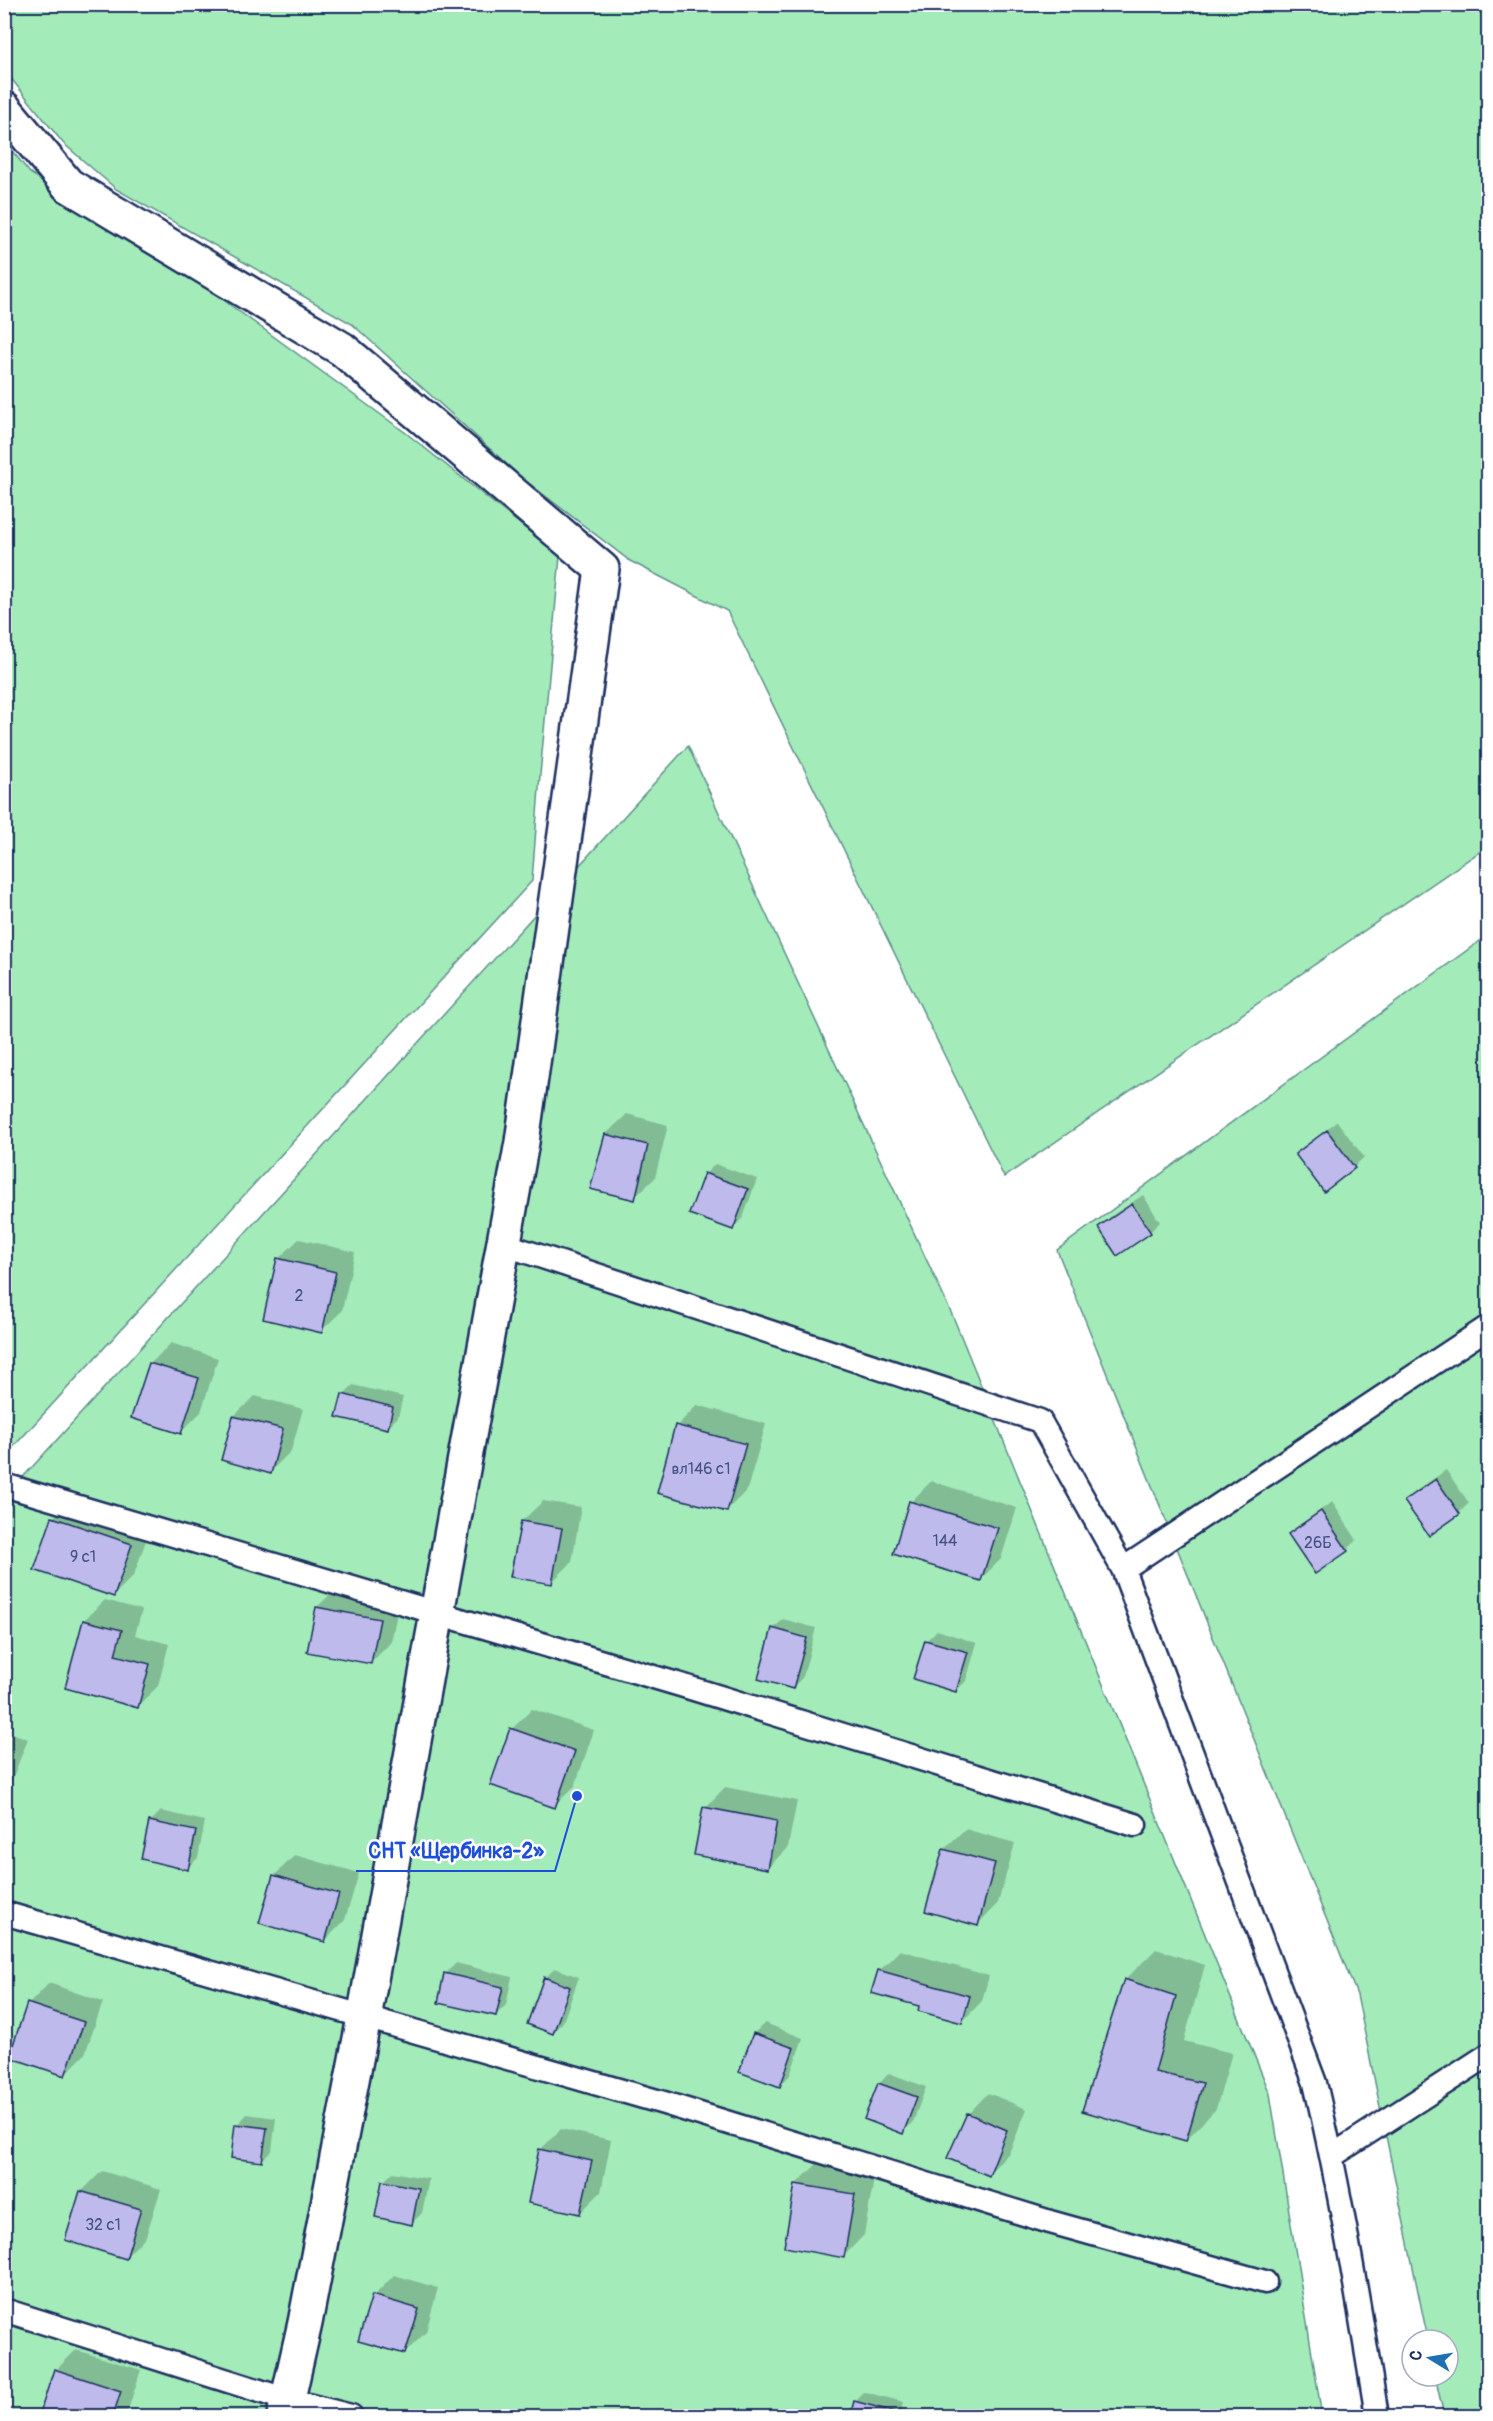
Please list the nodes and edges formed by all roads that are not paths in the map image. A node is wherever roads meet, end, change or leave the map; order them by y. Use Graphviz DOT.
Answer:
graph roads {
  1 [pos="4,108"];
  2 [pos="503,1244"];
  3 [pos="1488,1327"];
  4 [pos="11,1487"];
  5 [pos="1123,1569"];
  6 [pos="435,1614"];
  7 [pos="1135,1824"];
  8 [pos="4,1913"];
  9 [pos="364,2018"];
  10 [pos="1488,2055"];
  11 [pos="1332,2156"];
  12 [pos="1265,2282"];
  13 [pos="4,2310"];
  14 [pos="286,2408"];
  15 [pos="351,2416"];
  16 [pos="1377,2416"];
  1 -- 2 [label="street"];
  2 -- 5 [label="lane"];
  2 -- 6 [label="street"];
  3 -- 5 [label="lane"];
  4 -- 6 [label="lane"];
  5 -- 11 [label="lane"];
  6 -- 7 [label="lane"];
  6 -- 9 [label="street"];
  8 -- 9 [label="lane"];
  9 -- 12 [label="lane"];
  9 -- 14 [label="street"];
  10 -- 11 [label="lane"];
  11 -- 16 [label="lane"];
  13 -- 14 [label="lane"];
  14 -- 15 [label="lane"];
}
